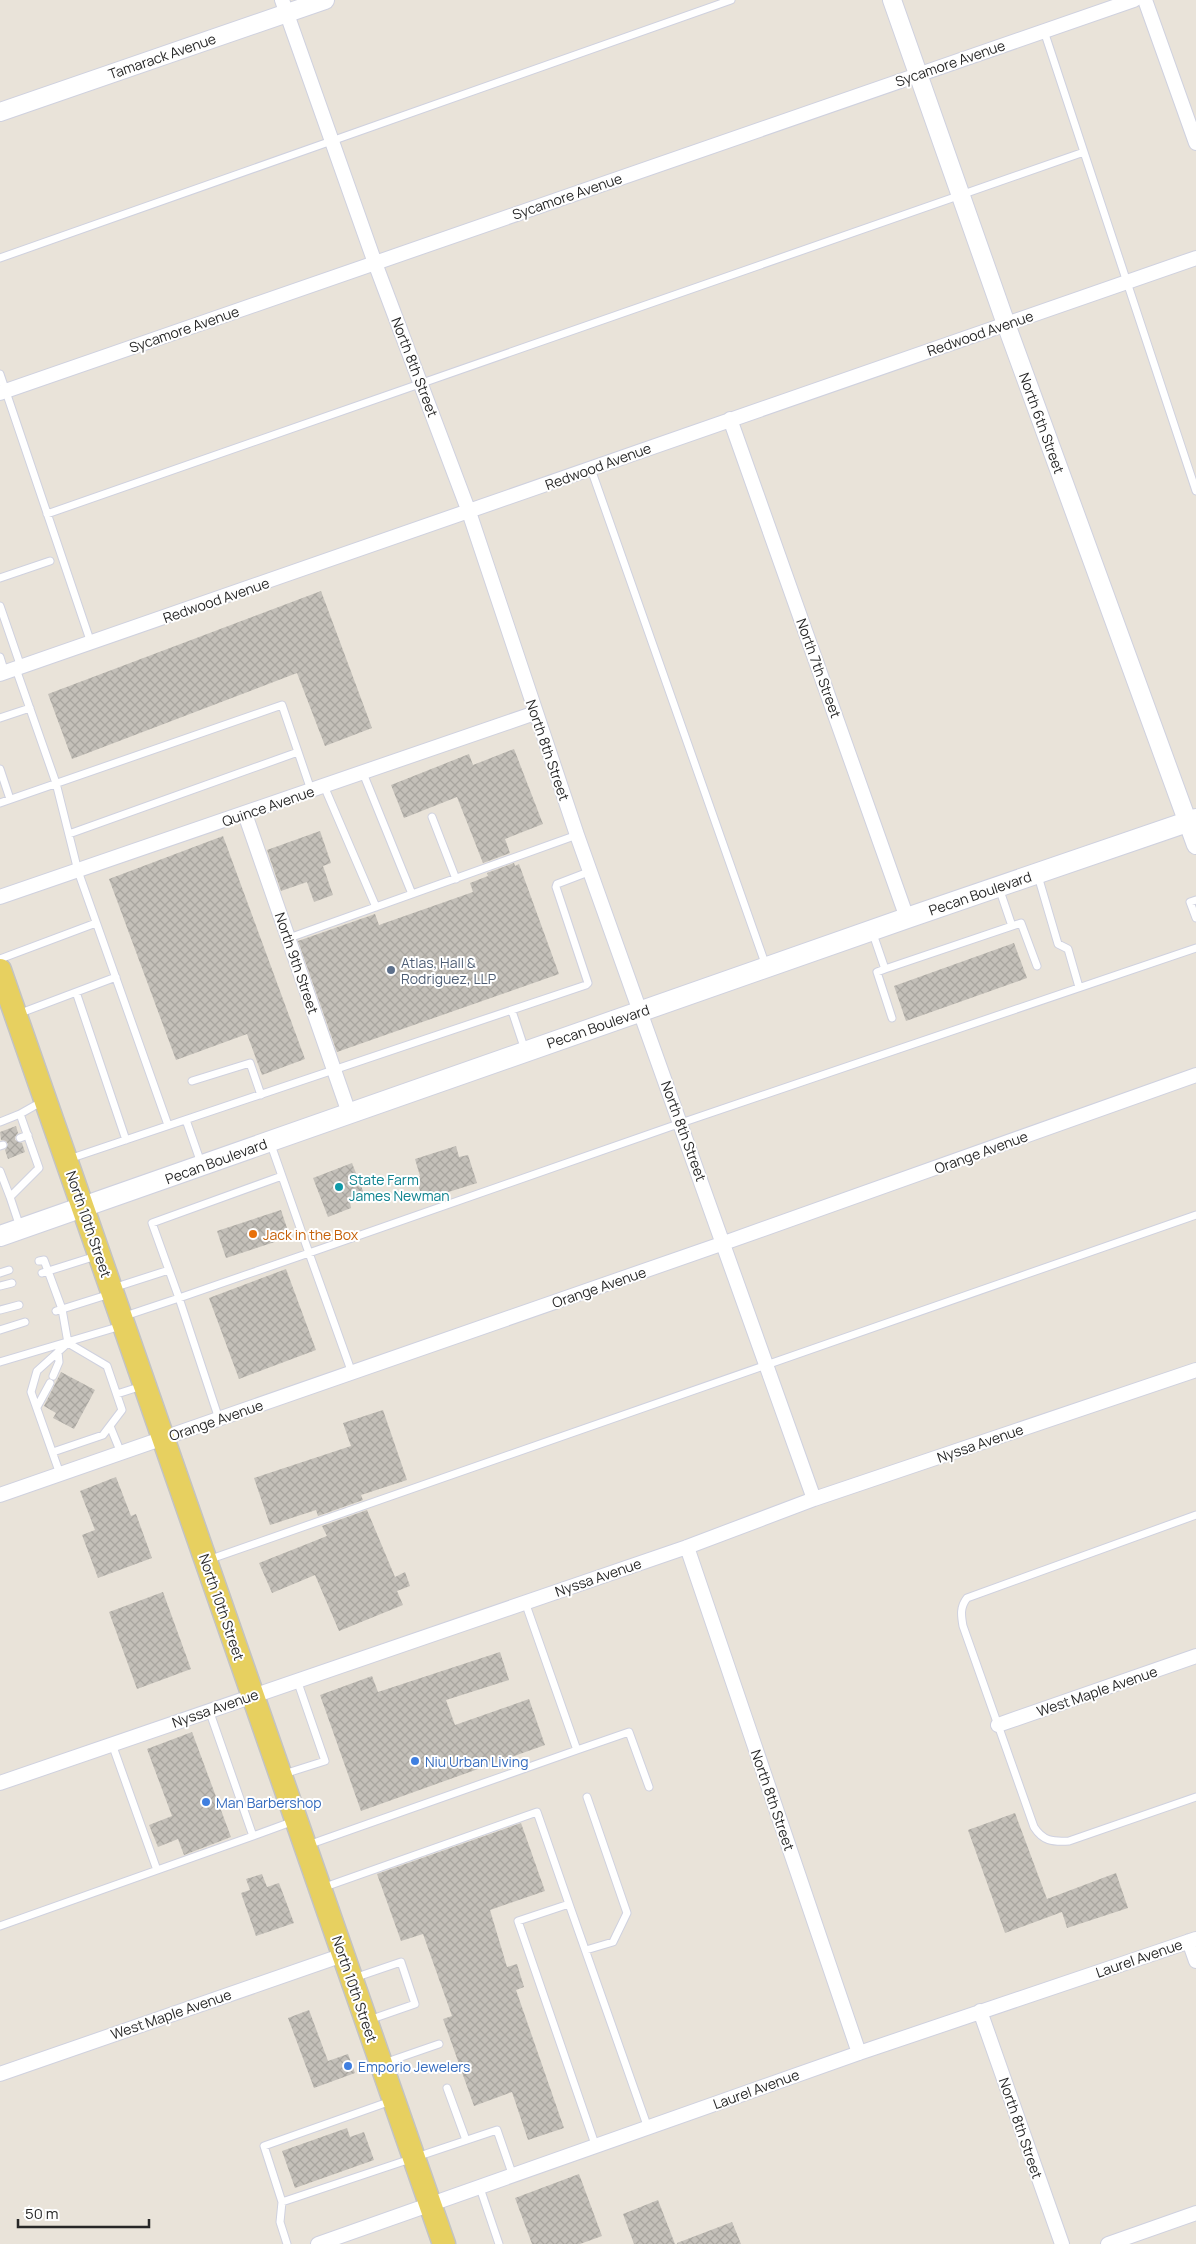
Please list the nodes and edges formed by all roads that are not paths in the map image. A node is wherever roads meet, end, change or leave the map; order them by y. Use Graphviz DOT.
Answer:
graph roads {
  1 [pos="325,0"];
  2 [pos="731,0"];
  3 [pos="892,0"];
  4 [pos="1134,0"];
  5 [pos="1145,0"];
  6 [pos="284,7"];
  7 [pos="1044,31"];
  8 [pos="918,74"];
  9 [pos="0,111"];
  10 [pos="332,141"];
  11 [pos="1196,143"];
  12 [pos="1084,152"];
  13 [pos="960,195"];
  14 [pos="0,258"];
  15 [pos="1196,258"];
  16 [pos="375,263"];
  17 [pos="1127,281"];
  18 [pos="1006,324"];
  19 [pos="0,374"];
  20 [pos="421,385"];
  21 [pos="3,392"];
  22 [pos="730,419"];
  23 [pos="591,469"];
  24 [pos="1196,491"];
  25 [pos="469,512"];
  26 [pos="48,514"];
  27 [pos="50,561"];
  28 [pos="0,578"];
  29 [pos="0,606"];
  30 [pos="91,643"];
  31 [pos="0,657"];
  32 [pos="10,671"];
  33 [pos="30,708"];
  34 [pos="535,713"];
  35 [pos="0,718"];
  36 [pos="298,752"];
  37 [pos="0,769"];
  38 [pos="363,773"];
  39 [pos="56,784"];
  40 [pos="324,786"];
  41 [pos="311,791"];
  42 [pos="10,799"];
  43 [pos="0,803"];
  44 [pos="245,814"];
  45 [pos="432,817"];
  46 [pos="1192,820"];
  47 [pos="69,834"];
  48 [pos="578,834"];
  49 [pos="1196,845"];
  50 [pos="78,870"];
  51 [pos="591,871"];
  52 [pos="1037,874"];
  53 [pos="456,879"];
  54 [pos="998,887"];
  55 [pos="412,894"];
  56 [pos="0,897"];
  57 [pos="1196,900"];
  58 [pos="376,907"];
  59 [pos="907,918"];
  60 [pos="1196,918"];
  61 [pos="96,922"];
  62 [pos="1012,926"];
  63 [pos="872,930"];
  64 [pos="289,938"];
  65 [pos="1196,948"];
  66 [pos="0,959"];
  67 [pos="1037,966"];
  68 [pos="767,967"];
  69 [pos="884,969"];
  70 [pos="0,970"];
  71 [pos="116,977"];
  72 [pos="1079,987"];
  73 [pos="76,992"];
  74 [pos="512,1011"];
  75 [pos="641,1011"];
  76 [pos="16,1015"];
  77 [pos="892,1018"];
  78 [pos="526,1052"];
  79 [pos="335,1071"];
  80 [pos="1196,1075"];
  81 [pos="192,1081"];
  82 [pos="261,1095"];
  83 [pos="45,1100"];
  84 [pos="349,1113"];
  85 [pos="20,1114"];
  86 [pos="186,1120"];
  87 [pos="0,1122"];
  88 [pos="681,1123"];
  89 [pos="168,1125"];
  90 [pos="28,1135"];
  91 [pos="20,1138"];
  92 [pos="126,1140"];
  93 [pos="270,1142"];
  94 [pos="66,1160"];
  95 [pos="202,1166"];
  96 [pos="0,1171"];
  97 [pos="282,1176"];
  98 [pos="10,1197"];
  99 [pos="83,1208"];
  100 [pos="1196,1215"];
  101 [pos="21,1229"];
  102 [pos="0,1236"];
  103 [pos="724,1243"];
  104 [pos="309,1253"];
  105 [pos="99,1255"];
  106 [pos="39,1261"];
  107 [pos="9,1270"];
  108 [pos="170,1270"];
  109 [pos="45,1272"];
  110 [pos="0,1273"];
  111 [pos="12,1283"];
  112 [pos="0,1286"];
  113 [pos="112,1291"];
  114 [pos="179,1298"];
  115 [pos="19,1305"];
  116 [pos="0,1310"];
  117 [pos="59,1310"];
  118 [pos="122,1321"];
  119 [pos="25,1322"];
  120 [pos="0,1330"];
  121 [pos="68,1344"];
  122 [pos="58,1352"];
  123 [pos="0,1362"];
  124 [pos="767,1365"];
  125 [pos="1196,1370"];
  126 [pos="352,1373"];
  127 [pos="144,1385"];
  128 [pos="116,1394"];
  129 [pos="37,1407"];
  130 [pos="218,1419"];
  131 [pos="110,1426"];
  132 [pos="163,1438"];
  133 [pos="53,1452"];
  134 [pos="121,1452"];
  135 [pos="60,1474"];
  136 [pos="0,1494"];
  137 [pos="814,1499"];
  138 [pos="1196,1515"];
  139 [pos="686,1547"];
  140 [pos="206,1561"];
  141 [pos="524,1602"];
  142 [pos="1196,1656"];
  143 [pos="297,1680"];
  144 [pos="252,1695"];
  145 [pos="209,1710"];
  146 [pos="998,1725"];
  147 [pos="112,1744"];
  148 [pos="577,1750"];
  149 [pos="281,1775"];
  150 [pos="0,1783"];
  151 [pos="649,1787"];
  152 [pos="587,1797"];
  153 [pos="1196,1797"];
  154 [pos="296,1820"];
  155 [pos="253,1836"];
  156 [pos="305,1846"];
  157 [pos="157,1870"];
  158 [pos="320,1889"];
  159 [pos="569,1904"];
  160 [pos="0,1926"];
  161 [pos="1192,1940"];
  162 [pos="586,1950"];
  163 [pos="343,1954"];
  164 [pos="1196,1961"];
  165 [pos="351,1979"];
  166 [pos="980,2011"];
  167 [pos="366,2021"];
  168 [pos="439,2044"];
  169 [pos="859,2053"];
  170 [pos="381,2064"];
  171 [pos="0,2074"];
  172 [pos="447,2088"];
  173 [pos="394,2100"];
  174 [pos="648,2128"];
  175 [pos="466,2140"];
  176 [pos="596,2147"];
  177 [pos="414,2158"];
  178 [pos="514,2176"];
  179 [pos="480,2188"];
  180 [pos="282,2202"];
  181 [pos="430,2206"];
  182 [pos="1196,2213"];
  183 [pos="286,2244"];
  184 [pos="318,2244"];
  185 [pos="444,2244"];
  186 [pos="499,2244"];
  187 [pos="1062,2244"];
  188 [pos="1108,2244"];
  1 -- 6 [label="street, Tamarack Avenue"];
  2 -- 10 [label="lane"];
  3 -- 8 [label="street, North 6th Street"];
  4 -- 7 [label="street, Sycamore Avenue"];
  5 -- 11 [label="street"];
  6 -- 9 [label="street, Tamarack Avenue"];
  6 -- 10 [label="street, North 8th Street"];
  7 -- 8 [label="street, Sycamore Avenue"];
  7 -- 12 [label="lane"];
  8 -- 13 [label="street, North 6th Street"];
  8 -- 16 [label="street, Sycamore Avenue"];
  10 -- 14 [label="lane"];
  10 -- 16 [label="street, North 8th Street"];
  12 -- 13 [label="lane"];
  12 -- 17 [label="lane"];
  13 -- 18 [label="street, North 6th Street"];
  13 -- 20 [label="lane"];
  15 -- 17 [label="street, Redwood Avenue"];
  16 -- 20 [label="street, North 8th Street"];
  16 -- 21 [label="street, Sycamore Avenue"];
  17 -- 18 [label="street, Redwood Avenue"];
  17 -- 24 [label="lane"];
  18 -- 22 [label="street, Redwood Avenue"];
  18 -- 46 [label="street, North 6th Street"];
  19 -- 21 [label="lane"];
  20 -- 25 [label="street, North 8th Street"];
  20 -- 26 [label="lane"];
  21 -- 26 [label="lane"];
  22 -- 23 [label="street, Redwood Avenue"];
  22 -- 59 [label="street, North 7th Street"];
  23 -- 25 [label="street, Redwood Avenue"];
  23 -- 68 [label="lane"];
  25 -- 30 [label="street, Redwood Avenue"];
  25 -- 34 [label="street, North 8th Street"];
  26 -- 30 [label="lane"];
  27 -- 28 [label="lane"];
  29 -- 32 [label="lane"];
  30 -- 32 [label="street, Redwood Avenue"];
  31 -- 32 [label="lane"];
  32 -- 33 [label="lane"];
  33 -- 35 [label="lane"];
  33 -- 39 [label="lane"];
  34 -- 38 [label="street, Quince Avenue"];
  34 -- 48 [label="street, North 8th Street"];
  36 -- 39 [label="lane"];
  36 -- 41 [label="lane"];
  36 -- 47 [label="lane"];
  37 -- 42 [label="lane"];
  38 -- 40 [label="street, Quince Avenue"];
  38 -- 55 [label="lane"];
  39 -- 42 [label="lane"];
  39 -- 47 [label="lane"];
  40 -- 41 [label="street, Quince Avenue"];
  40 -- 58 [label="lane"];
  41 -- 44 [label="street, Quince Avenue"];
  42 -- 43 [label="lane"];
  44 -- 50 [label="street, Quince Avenue"];
  44 -- 64 [label="street, North 9th Street"];
  45 -- 53 [label="lane"];
  46 -- 49 [label="street, North 6th Street"];
  46 -- 52 [label="main road, Pecan Boulevard"];
  47 -- 50 [label="lane"];
  48 -- 51 [label="street, North 8th Street"];
  48 -- 53 [label="lane"];
  50 -- 56 [label="street, Quince Avenue"];
  50 -- 61 [label="lane"];
  51 -- 74 [label="lane"];
  51 -- 75 [label="street, North 8th Street"];
  52 -- 54 [label="main road, Pecan Boulevard"];
  52 -- 72 [label="lane"];
  53 -- 55 [label="lane"];
  54 -- 59 [label="main road, Pecan Boulevard"];
  54 -- 62 [label="lane"];
  55 -- 58 [label="lane"];
  57 -- 60 [label="lane"];
  58 -- 64 [label="lane"];
  59 -- 63 [label="main road, Pecan Boulevard"];
  61 -- 66 [label="lane"];
  61 -- 71 [label="lane"];
  62 -- 67 [label="lane"];
  62 -- 69 [label="lane"];
  63 -- 68 [label="main road, Pecan Boulevard"];
  63 -- 69 [label="lane"];
  64 -- 79 [label="street, North 9th Street"];
  65 -- 72 [label="lane"];
  68 -- 75 [label="main road, Pecan Boulevard"];
  69 -- 77 [label="lane"];
  70 -- 76 [label="main road, North 10th Street"];
  71 -- 73 [label="lane"];
  71 -- 89 [label="lane"];
  72 -- 88 [label="lane"];
  73 -- 76 [label="lane"];
  73 -- 92 [label="lane"];
  74 -- 78 [label="lane"];
  74 -- 79 [label="lane"];
  75 -- 78 [label="main road, Pecan Boulevard"];
  75 -- 88 [label="street, North 8th Street"];
  76 -- 83 [label="main road, North 10th Street"];
  78 -- 84 [label="main road, Pecan Boulevard"];
  79 -- 82 [label="lane"];
  79 -- 84 [label="street, North 9th Street"];
  80 -- 103 [label="street, Orange Avenue"];
  81 -- 82 [label="lane"];
  82 -- 86 [label="lane"];
  83 -- 85 [label="lane"];
  83 -- 94 [label="main road, North 10th Street"];
  84 -- 93 [label="main road, Pecan Boulevard"];
  85 -- 87 [label="lane"];
  85 -- 90 [label="lane"];
  86 -- 89 [label="lane"];
  86 -- 95 [label="lane"];
  88 -- 103 [label="street, North 8th Street"];
  88 -- 104 [label="lane"];
  89 -- 92 [label="lane"];
  90 -- 91 [label="lane"];
  90 -- 98 [label="lane"];
  92 -- 94 [label="lane"];
  93 -- 95 [label="main road, Pecan Boulevard"];
  93 -- 97 [label="lane"];
  94 -- 99 [label="main road, North 10th Street"];
  95 -- 99 [label="main road, Pecan Boulevard"];
  96 -- 98 [label="lane"];
  97 -- 104 [label="lane"];
  97 -- 108 [label="lane"];
  98 -- 101 [label="lane"];
  99 -- 101 [label="main road, Pecan Boulevard"];
  99 -- 105 [label="main road, North 10th Street"];
  100 -- 124 [label="lane"];
  101 -- 102 [label="main road, Pecan Boulevard"];
  103 -- 124 [label="street, North 8th Street"];
  103 -- 126 [label="street, Orange Avenue"];
  104 -- 114 [label="lane"];
  104 -- 126 [label="lane"];
  105 -- 109 [label="lane"];
  105 -- 113 [label="main road, North 10th Street"];
  106 -- 109 [label="lane"];
  107 -- 110 [label="lane"];
  108 -- 113 [label="lane"];
  108 -- 114 [label="lane"];
  109 -- 117 [label="lane"];
  111 -- 112 [label="lane"];
  113 -- 117 [label="lane"];
  113 -- 118 [label="main road, North 10th Street"];
  114 -- 118 [label="lane"];
  114 -- 130 [label="lane"];
  115 -- 116 [label="lane"];
  117 -- 121 [label="lane"];
  118 -- 121 [label="lane"];
  118 -- 127 [label="main road, North 10th Street"];
  119 -- 120 [label="lane"];
  121 -- 122 [label="lane"];
  121 -- 123 [label="lane"];
  121 -- 128 [label="lane"];
  122 -- 129 [label="lane"];
  122 -- 129 [label="lane"];
  124 -- 137 [label="street, North 8th Street"];
  124 -- 140 [label="lane"];
  125 -- 137 [label="street, Nyssa Avenue"];
  126 -- 130 [label="street, Orange Avenue"];
  127 -- 128 [label="lane"];
  127 -- 132 [label="main road, North 10th Street"];
  128 -- 131 [label="lane"];
  129 -- 133 [label="lane"];
  130 -- 132 [label="street, Orange Avenue"];
  131 -- 133 [label="lane"];
  131 -- 134 [label="lane"];
  132 -- 134 [label="street, Orange Avenue"];
  132 -- 140 [label="main road, North 10th Street"];
  133 -- 135 [label="lane"];
  134 -- 135 [label="street, Orange Avenue"];
  135 -- 136 [label="street, Orange Avenue"];
  137 -- 139 [label="street, Nyssa Avenue"];
  138 -- 146 [label="lane"];
  139 -- 141 [label="street, Nyssa Avenue"];
  139 -- 169 [label="street, North 8th Street"];
  140 -- 144 [label="main road, North 10th Street"];
  141 -- 143 [label="street, Nyssa Avenue"];
  141 -- 148 [label="lane"];
  142 -- 146 [label="street, West Maple Avenue"];
  143 -- 144 [label="street, Nyssa Avenue"];
  143 -- 149 [label="lane"];
  144 -- 145 [label="street, Nyssa Avenue"];
  144 -- 149 [label="main road, North 10th Street"];
  145 -- 147 [label="street, Nyssa Avenue"];
  145 -- 155 [label="lane"];
  146 -- 153 [label="lane"];
  147 -- 150 [label="street, Nyssa Avenue"];
  147 -- 157 [label="lane"];
  148 -- 151 [label="lane"];
  148 -- 156 [label="lane"];
  149 -- 154 [label="main road, North 10th Street"];
  152 -- 162 [label="lane"];
  154 -- 155 [label="lane"];
  154 -- 156 [label="main road, North 10th Street"];
  155 -- 157 [label="lane"];
  156 -- 158 [label="main road, North 10th Street"];
  157 -- 160 [label="lane"];
  158 -- 159 [label="lane"];
  158 -- 163 [label="main road, North 10th Street"];
  159 -- 162 [label="lane"];
  159 -- 176 [label="lane"];
  161 -- 164 [label="street"];
  161 -- 166 [label="street, Laurel Avenue"];
  162 -- 174 [label="lane"];
  163 -- 165 [label="main road, North 10th Street"];
  163 -- 171 [label="street, West Maple Avenue"];
  165 -- 167 [label="main road, North 10th Street"];
  165 -- 167 [label="lane"];
  166 -- 169 [label="street, Laurel Avenue"];
  166 -- 187 [label="street, North 8th Street"];
  167 -- 170 [label="main road, North 10th Street"];
  168 -- 170 [label="lane"];
  169 -- 174 [label="street, Laurel Avenue"];
  170 -- 173 [label="main road, North 10th Street"];
  172 -- 175 [label="lane"];
  173 -- 177 [label="main road, North 10th Street"];
  173 -- 180 [label="lane"];
  174 -- 176 [label="street, Laurel Avenue"];
  175 -- 177 [label="lane"];
  175 -- 178 [label="lane"];
  176 -- 178 [label="street, Laurel Avenue"];
  177 -- 180 [label="lane"];
  177 -- 181 [label="main road, North 10th Street"];
  178 -- 179 [label="street, Laurel Avenue"];
  179 -- 181 [label="street, Laurel Avenue"];
  179 -- 186 [label="lane"];
  180 -- 183 [label="lane"];
  181 -- 184 [label="street, Laurel Avenue"];
  181 -- 185 [label="main road, North 10th Street"];
  182 -- 188 [label="street"];
}
